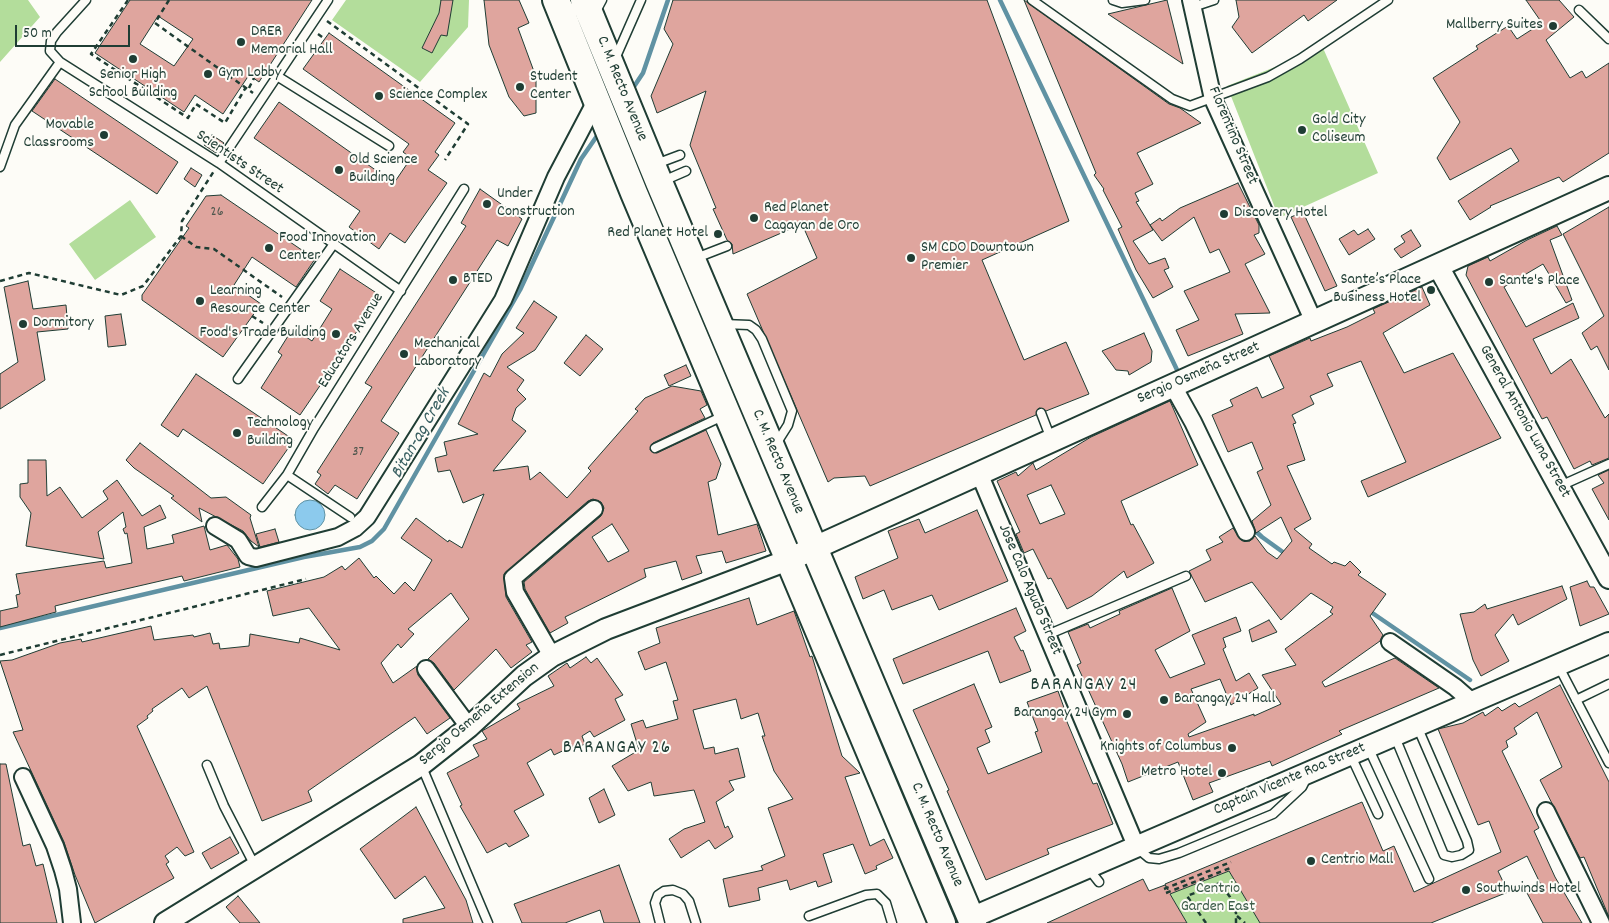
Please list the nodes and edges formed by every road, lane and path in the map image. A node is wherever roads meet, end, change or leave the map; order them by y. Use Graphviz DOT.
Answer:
graph roads {
  1 [pos="86,0"];
  2 [pos="128,0"];
  3 [pos="169,0"];
  4 [pos="328,0"];
  5 [pos="556,0"];
  6 [pos="641,0"];
  7 [pos="1032,0"];
  8 [pos="1113,0"];
  9 [pos="1145,0"];
  10 [pos="1214,0"];
  11 [pos="1388,0"];
  12 [pos="1192,4"];
  13 [pos="593,6"];
  14 [pos="1578,10"];
  15 [pos="318,14"];
  16 [pos="1609,39"];
  17 [pos="60,62"];
  18 [pos="614,75"];
  19 [pos="277,76"];
  20 [pos="254,78"];
  21 [pos="248,88"];
  22 [pos="1213,99"];
  23 [pos="262,100"];
  24 [pos="597,104"];
  25 [pos="389,146"];
  26 [pos="680,155"];
  27 [pos="445,160"];
  28 [pos="219,164"];
  29 [pos="0,167"];
  30 [pos="686,171"];
  31 [pos="648,183"];
  32 [pos="1609,188"];
  33 [pos="464,189"];
  34 [pos="181,236"];
  35 [pos="333,245"];
  36 [pos="727,246"];
  37 [pos="692,260"];
  38 [pos="1438,266"];
  39 [pos="0,281"];
  40 [pos="401,291"];
  41 [pos="292,304"];
  42 [pos="1314,322"];
  43 [pos="238,379"];
  44 [pos="1173,386"];
  45 [pos="1041,413"];
  46 [pos="727,414"];
  47 [pos="1052,441"];
  48 [pos="655,448"];
  49 [pos="1609,464"];
  50 [pos="980,473"];
  51 [pos="287,475"];
  52 [pos="1560,486"];
  53 [pos="262,507"];
  54 [pos="594,509"];
  55 [pos="350,517"];
  56 [pos="215,526"];
  57 [pos="1246,532"];
  58 [pos="814,548"];
  59 [pos="788,560"];
  60 [pos="1186,576"];
  61 [pos="1609,578"];
  62 [pos="306,579"];
  63 [pos="1048,635"];
  64 [pos="1390,642"];
  65 [pos="1609,643"];
  66 [pos="0,655"];
  67 [pos="552,656"];
  68 [pos="1558,665"];
  69 [pos="426,669"];
  70 [pos="1609,684"];
  71 [pos="1576,700"];
  72 [pos="1471,701"];
  73 [pos="1417,725"];
  74 [pos="469,727"];
  75 [pos="1394,735"];
  76 [pos="1368,747"];
  77 [pos="1350,755"];
  78 [pos="1609,764"];
  79 [pos="208,765"];
  80 [pos="421,765"];
  81 [pos="23,777"];
  82 [pos="1546,811"];
  83 [pos="1378,814"];
  84 [pos="1136,846"];
  85 [pos="1231,862"];
  86 [pos="255,866"];
  87 [pos="1233,866"];
  88 [pos="1429,879"];
  89 [pos="1164,889"];
  90 [pos="1166,894"];
  91 [pos="1237,915"];
  92 [pos="809,916"];
  93 [pos="972,920"];
  94 [pos="938,922"];
  95 [pos="72,923"];
  96 [pos="165,923"];
  97 [pos="488,923"];
  98 [pos="660,923"];
  99 [pos="696,923"];
  100 [pos="892,923"];
  101 [pos="1206,923"];
  102 [pos="1236,923"];
  103 [pos="1245,923"];
  104 [pos="1601,923"];
  1 -- 17 [label="lane"];
  2 -- 21 [label="path"];
  3 -- 21 [label="path"];
  4 -- 15 [label="lane"];
  5 -- 24 [label="highway, C. M. Recto Avenue"];
  6 -- 18 [label="lane"];
  7 -- 22 [label="lane"];
  8 -- 9 [label="lane"];
  10 -- 12 [label="lane"];
  11 -- 22 [label="lane"];
  12 -- 22 [label="street, Florentino Street"];
  13 -- 18 [label="highway, C. M. Recto Avenue"];
  14 -- 16 [label="lane"];
  15 -- 19 [label="lane"];
  15 -- 27 [label="path"];
  17 -- 28 [label="lane, Scientists Street"];
  17 -- 29 [label="lane"];
  18 -- 31 [label="highway, C. M. Recto Avenue"];
  19 -- 23 [label="lane"];
  19 -- 25 [label="lane"];
  20 -- 21 [label="path"];
  21 -- 23 [label="path"];
  22 -- 42 [label="street, Florentino Street"];
  23 -- 28 [label="lane"];
  24 -- 31 [label="highway, C. M. Recto Avenue"];
  24 -- 56 [label="street"];
  26 -- 31 [label="lane"];
  28 -- 34 [label="path"];
  28 -- 35 [label="lane, Scientists Street"];
  30 -- 31 [label="lane"];
  31 -- 37 [label="highway, C. M. Recto Avenue"];
  31 -- 46 [label="highway, C. M. Recto Avenue"];
  32 -- 38 [label="main road, Sergio Osmeña Street"];
  33 -- 40 [label="lane, Educators Avenue"];
  34 -- 39 [label="path"];
  34 -- 41 [label="path"];
  35 -- 40 [label="lane, Scientists Street"];
  35 -- 41 [label="lane"];
  36 -- 37 [label="lane"];
  37 -- 58 [label="highway, C. M. Recto Avenue"];
  38 -- 42 [label="main road, Sergio Osmeña Street"];
  38 -- 52 [label="street, General Antonio Luna Street"];
  40 -- 51 [label="lane, Educators Avenue"];
  41 -- 43 [label="lane"];
  42 -- 44 [label="main road, Sergio Osmeña Street"];
  44 -- 47 [label="main road, Sergio Osmeña Street"];
  44 -- 57 [label="street"];
  45 -- 47 [label="lane"];
  46 -- 48 [label="lane"];
  46 -- 59 [label="highway, C. M. Recto Avenue"];
  47 -- 50 [label="main road, Sergio Osmeña Street"];
  49 -- 52 [label="lane"];
  50 -- 58 [label="main road, Sergio Osmeña Street"];
  50 -- 63 [label="street, Jose Calo Agudo Street"];
  51 -- 53 [label="lane, Educators Avenue"];
  51 -- 55 [label="lane"];
  52 -- 61 [label="street, General Antonio Luna Street"];
  54 -- 67 [label="street"];
  58 -- 59 [label="main road, Sergio Osmeña Street"];
  58 -- 93 [label="highway, C. M. Recto Avenue"];
  59 -- 67 [label="street, Sergio Osmeña Extension"];
  59 -- 94 [label="highway, C. M. Recto Avenue"];
  60 -- 63 [label="lane"];
  62 -- 66 [label="path"];
  63 -- 84 [label="street, Jose Calo Agudo Street"];
  64 -- 72 [label="street"];
  65 -- 68 [label="street, Captain Vicente Roa Street"];
  67 -- 74 [label="street, Sergio Osmeña Extension"];
  68 -- 71 [label="lane"];
  68 -- 72 [label="street, Captain Vicente Roa Street"];
  69 -- 74 [label="street"];
  70 -- 71 [label="lane"];
  71 -- 78 [label="lane"];
  72 -- 73 [label="street, Captain Vicente Roa Street"];
  73 -- 75 [label="street, Captain Vicente Roa Street"];
  73 -- 75 [label="lane"];
  74 -- 80 [label="street, Sergio Osmeña Extension"];
  75 -- 76 [label="street, Captain Vicente Roa Street"];
  76 -- 77 [label="street, Captain Vicente Roa Street"];
  76 -- 88 [label="lane"];
  77 -- 83 [label="lane"];
  77 -- 84 [label="street, Captain Vicente Roa Street"];
  79 -- 86 [label="lane"];
  80 -- 86 [label="street, Sergio Osmeña Extension"];
  80 -- 97 [label="lane"];
  81 -- 95 [label="street"];
  82 -- 104 [label="street"];
  84 -- 93 [label="street, Captain Vicente Roa Street"];
  85 -- 89 [label="path"];
  86 -- 96 [label="street, Sergio Osmeña Extension"];
  87 -- 90 [label="path"];
  91 -- 101 [label="path"];
  91 -- 102 [label="path"];
  91 -- 103 [label="path"];
  92 -- 100 [label="lane"];
  98 -- 99 [label="lane"];
}
